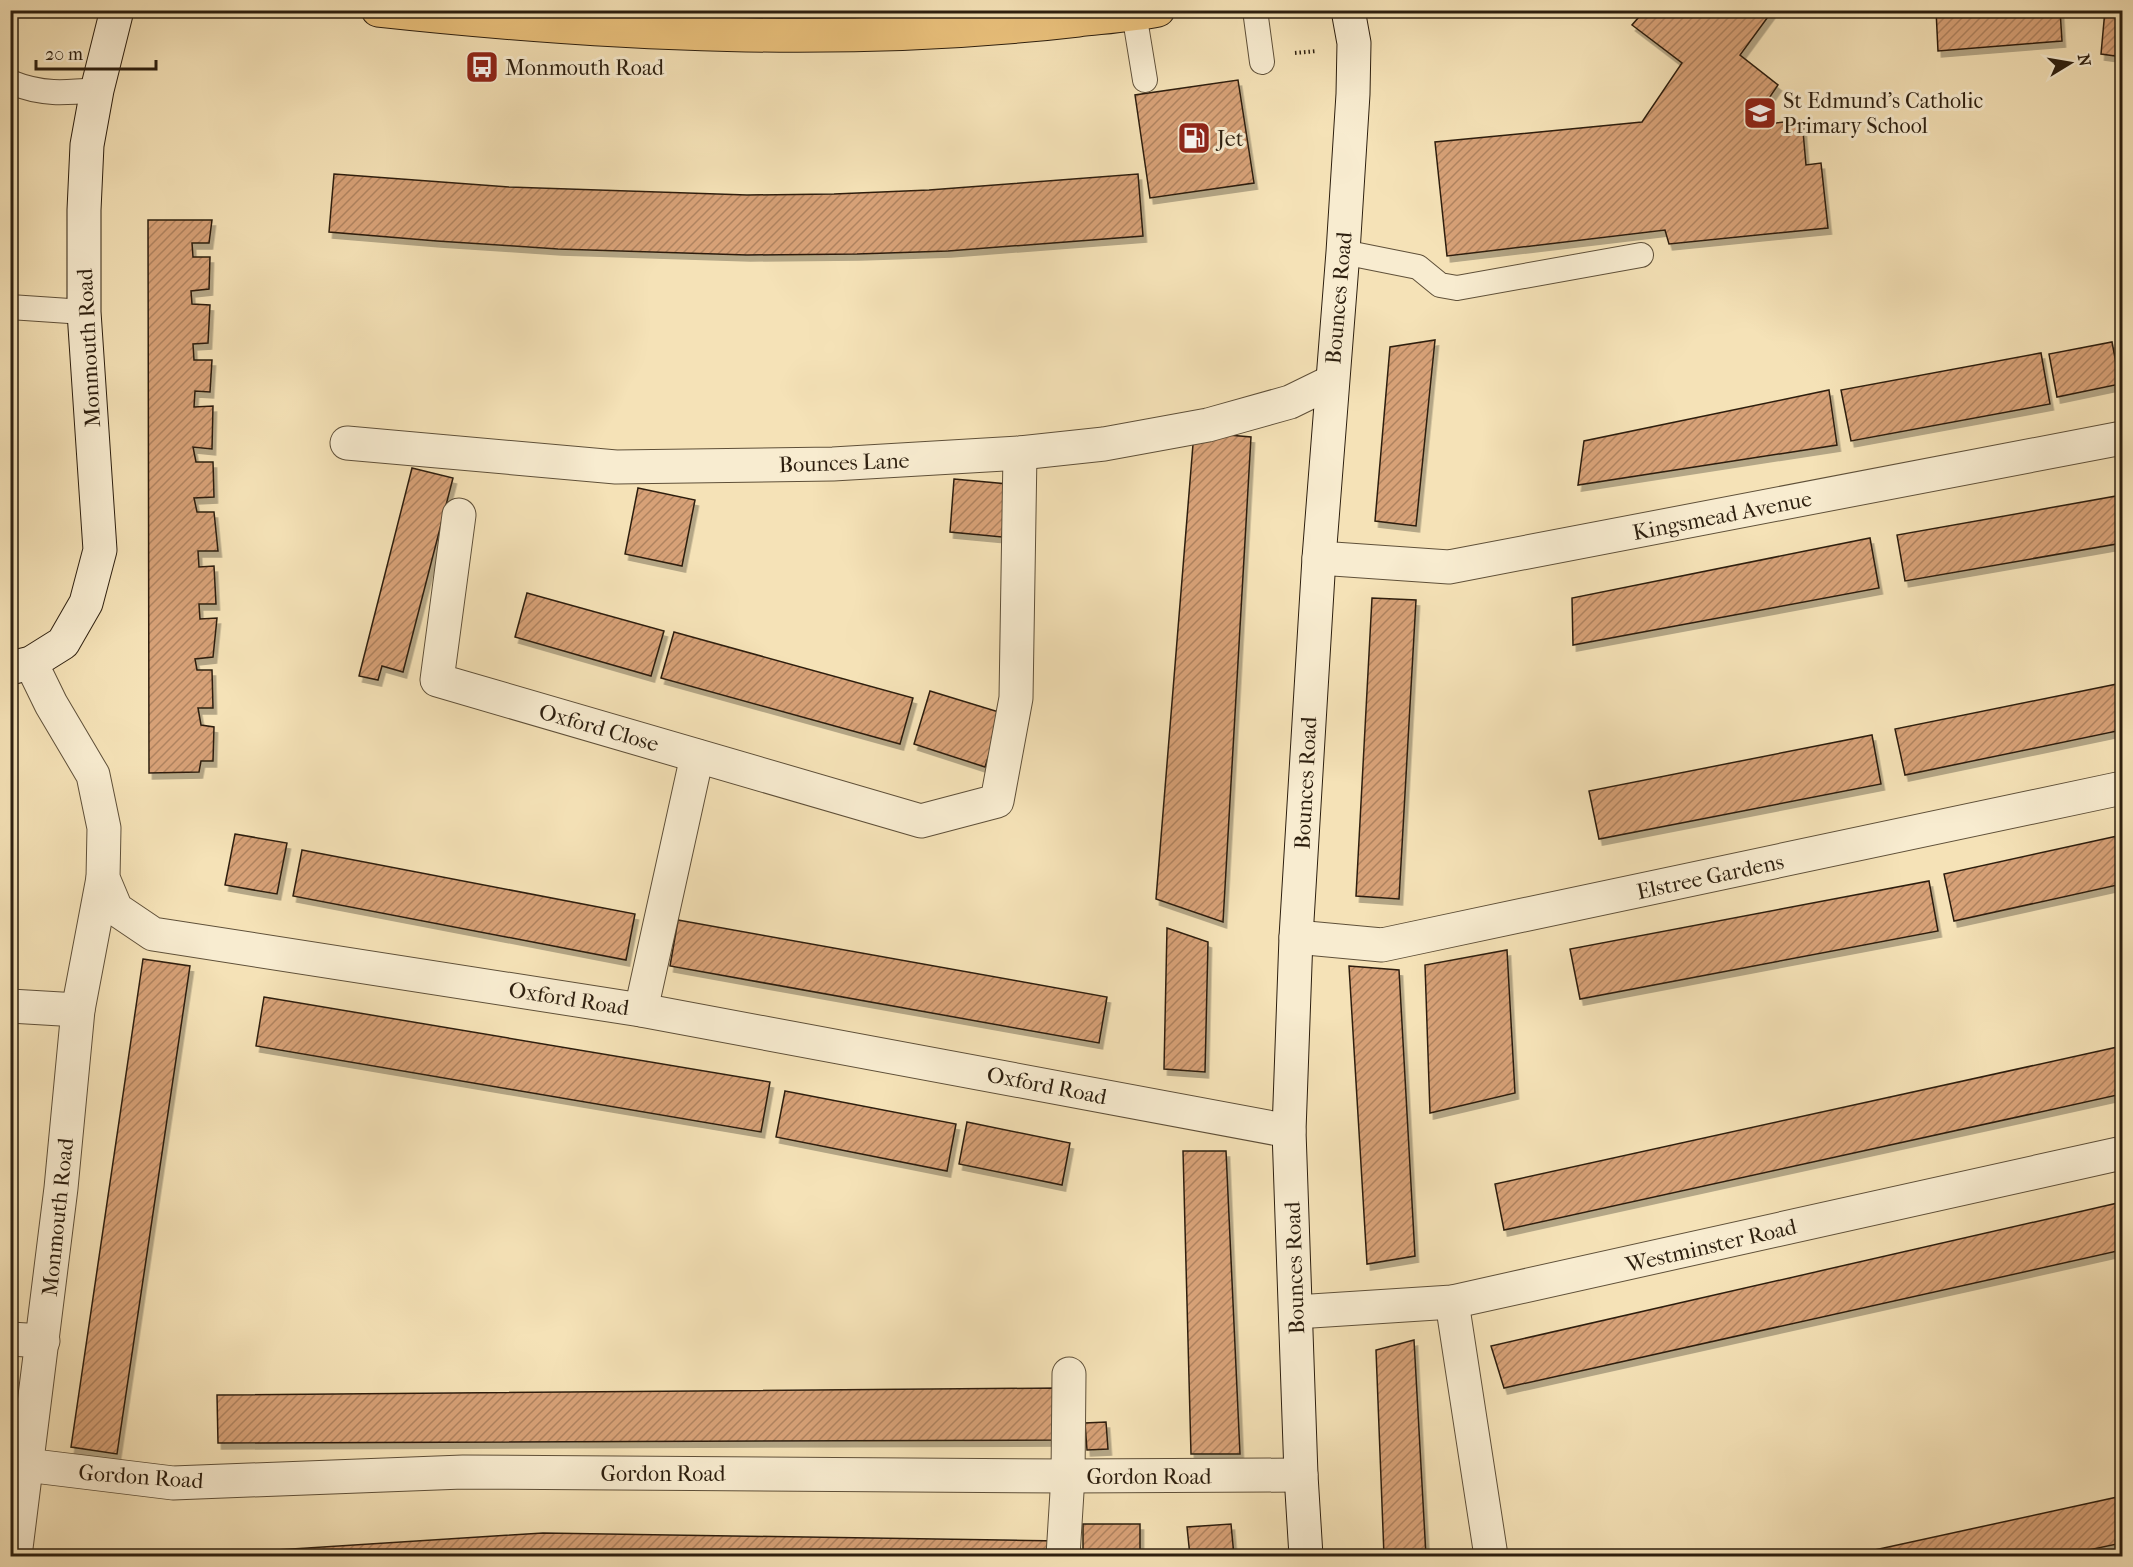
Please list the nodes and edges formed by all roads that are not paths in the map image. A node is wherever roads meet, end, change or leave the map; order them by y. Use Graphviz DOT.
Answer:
graph roads {
  1 [pos="117,10"];
  2 [pos="378,10"];
  3 [pos="1255,10"];
  4 [pos="1348,10"];
  5 [pos="1146,12"];
  6 [pos="1262,62"];
  7 [pos="1145,80"];
  8 [pos="21,86"];
  9 [pos="97,90"];
  10 [pos="1343,252"];
  11 [pos="1641,255"];
  12 [pos="10,307"];
  13 [pos="84,312"];
  14 [pos="1331,382"];
  15 [pos="2122,438"];
  16 [pos="347,443"];
  17 [pos="1020,453"];
  18 [pos="459,515"];
  19 [pos="1319,558"];
  20 [pos="21,665"];
  21 [pos="698,756"];
  22 [pos="2122,788"];
  23 [pos="103,878"];
  24 [pos="1296,937"];
  25 [pos="10,1006"];
  26 [pos="78,1010"];
  27 [pos="641,1010"];
  28 [pos="1289,1131"];
  29 [pos="2122,1153"];
  30 [pos="1452,1302"];
  31 [pos="1296,1312"];
  32 [pos="10,1339"];
  33 [pos="43,1341"];
  34 [pos="1069,1374"];
  35 [pos="26,1465"];
  36 [pos="1301,1475"];
  37 [pos="1068,1476"];
  38 [pos="15,1557"];
  39 [pos="1063,1557"];
  40 [pos="1306,1557"];
  41 [pos="1491,1557"];
  1 -- 9 [label="street, Monmouth Road"];
  2 -- 5 [label="main road"];
  3 -- 6 [label="lane"];
  4 -- 10 [label="street, Bounces Road"];
  5 -- 7 [label="lane"];
  8 -- 9 [label="lane"];
  9 -- 13 [label="street, Monmouth Road"];
  10 -- 11 [label="lane"];
  10 -- 14 [label="street, Bounces Road"];
  12 -- 13 [label="lane"];
  13 -- 20 [label="street, Monmouth Road"];
  14 -- 17 [label="street, Bounces Lane"];
  14 -- 19 [label="street, Bounces Road"];
  15 -- 19 [label="street, Kingsmead Avenue"];
  16 -- 17 [label="street, Bounces Lane"];
  17 -- 21 [label="street, Oxford Close"];
  18 -- 21 [label="street, Oxford Close"];
  19 -- 24 [label="street, Bounces Road"];
  20 -- 23 [label="street, Oxford Road"];
  21 -- 27 [label="street"];
  22 -- 24 [label="street, Elstree Gardens"];
  23 -- 26 [label="street, Monmouth Road"];
  23 -- 27 [label="street, Oxford Road"];
  24 -- 28 [label="street, Bounces Road"];
  25 -- 26 [label="street"];
  26 -- 33 [label="street, Monmouth Road"];
  27 -- 28 [label="street, Oxford Road"];
  28 -- 31 [label="street, Bounces Road"];
  29 -- 30 [label="street, Westminster Road"];
  30 -- 31 [label="street, Westminster Road"];
  30 -- 41 [label="street"];
  31 -- 36 [label="street, Bounces Road"];
  32 -- 33 [label="street"];
  33 -- 35 [label="street, Monmouth Road"];
  34 -- 37 [label="street"];
  35 -- 37 [label="street, Gordon Road"];
  35 -- 38 [label="street, Monmouth Road"];
  36 -- 37 [label="street, Gordon Road"];
  36 -- 40 [label="street, Bounces Road"];
  37 -- 39 [label="street"];
}
